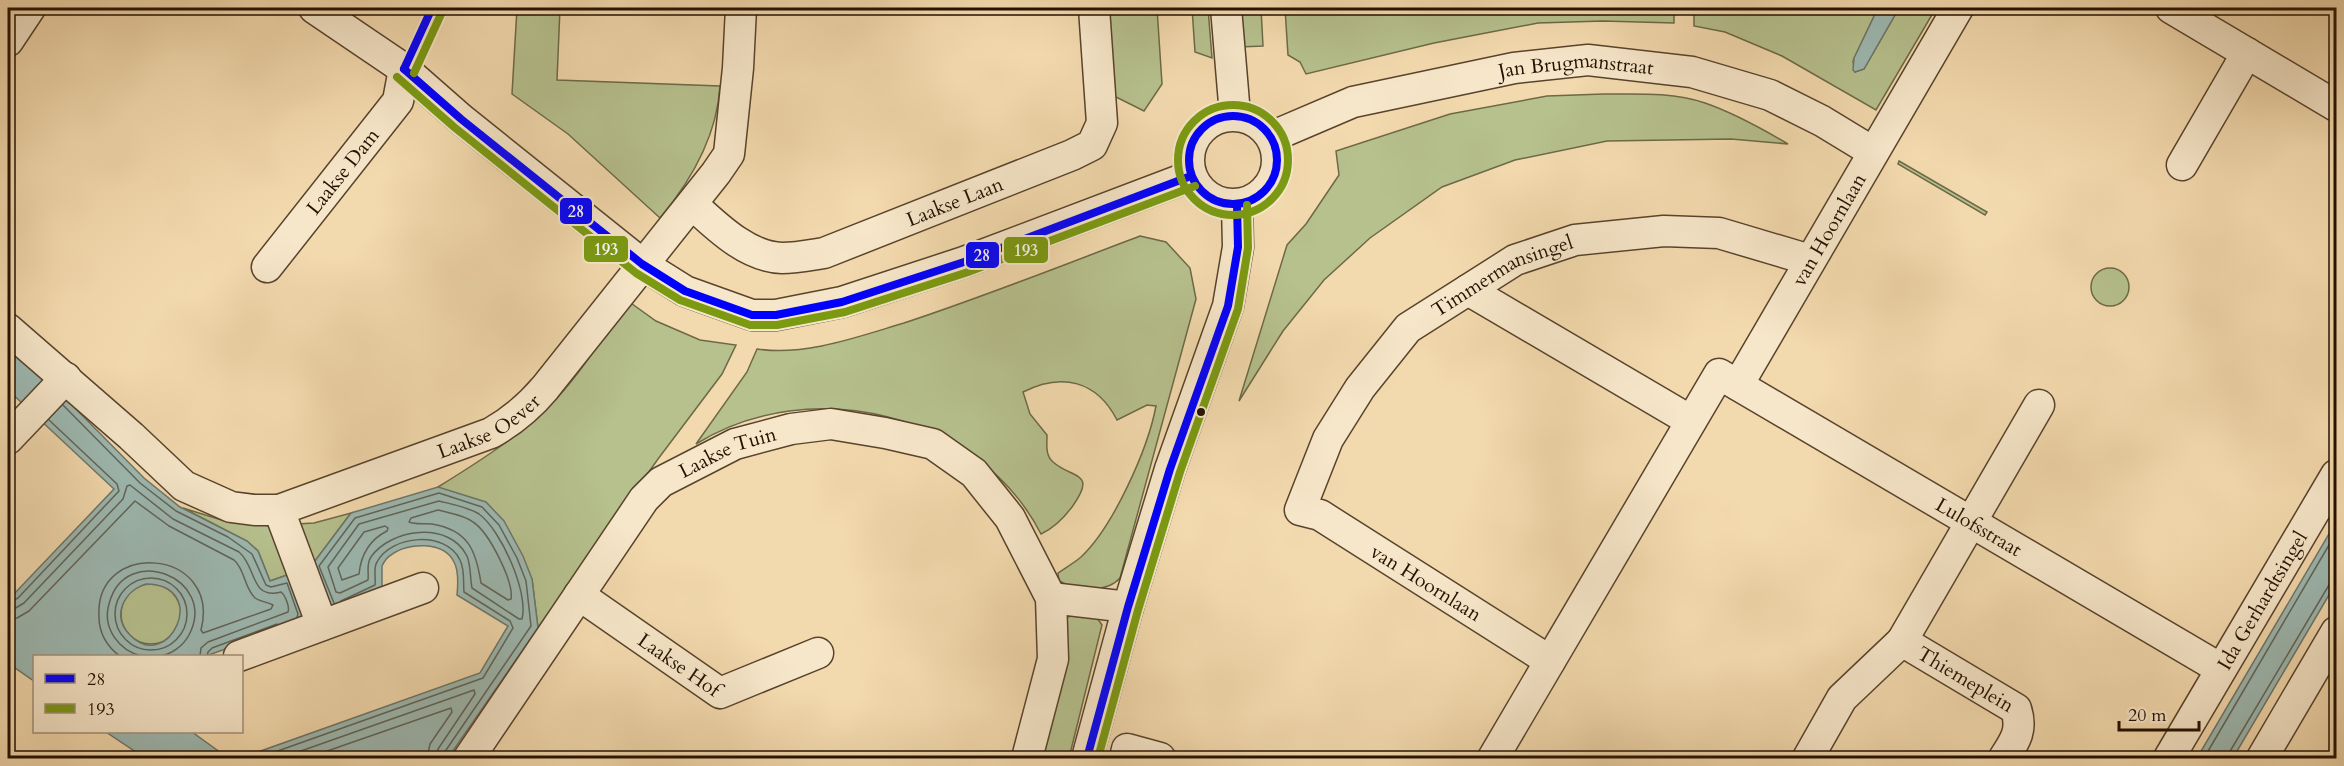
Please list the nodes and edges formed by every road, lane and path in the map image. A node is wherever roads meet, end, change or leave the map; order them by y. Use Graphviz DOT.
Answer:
graph roads {
  1 [pos="30,8"];
  2 [pos="314,8"];
  3 [pos="741,8"];
  4 [pos="1094,8"];
  5 [pos="1226,8"];
  6 [pos="1958,8"];
  7 [pos="2171,8"];
  8 [pos="8,41"];
  9 [pos="2247,53"];
  10 [pos="404,69"];
  11 [pos="2337,106"];
  12 [pos="1235,115"];
  13 [pos="1271,137"];
  14 [pos="1873,152"];
  15 [pos="2182,165"];
  16 [pos="1191,176"];
  17 [pos="692,204"];
  18 [pos="1237,205"];
  19 [pos="1810,260"];
  20 [pos="642,264"];
  21 [pos="267,267"];
  22 [pos="1468,290"];
  23 [pos="8,328"];
  24 [pos="66,378"];
  25 [pos="1738,385"];
  26 [pos="2039,405"];
  27 [pos="1691,421"];
  28 [pos="16,430"];
  29 [pos="2337,475"];
  30 [pos="279,510"];
  31 [pos="1300,510"];
  32 [pos="1971,523"];
  33 [pos="423,588"];
  34 [pos="579,595"];
  35 [pos="1051,598"];
  36 [pos="1128,607"];
  37 [pos="322,625"];
  38 [pos="2337,632"];
  39 [pos="1902,641"];
  40 [pos="818,652"];
  41 [pos="243,655"];
  42 [pos="1550,661"];
  43 [pos="2221,669"];
  44 [pos="469,759"];
  45 [pos="1027,759"];
  46 [pos="1087,759"];
  47 [pos="1125,759"];
  48 [pos="1160,759"];
  49 [pos="1493,759"];
  50 [pos="1808,759"];
  51 [pos="2004,759"];
  52 [pos="2169,759"];
  53 [pos="2262,759"];
  1 -- 8 [label="street"];
  2 -- 10 [label="street"];
  3 -- 17 [label="street"];
  4 -- 17 [label="street, Laakse Laan"];
  5 -- 12 [label="street"];
  6 -- 14 [label="street, van Hoornlaan"];
  7 -- 9 [label="street"];
  9 -- 11 [label="street"];
  9 -- 15 [label="street"];
  10 -- 20 [label="street"];
  10 -- 21 [label="street, Laakse Dam"];
  12 -- 13 [label="street"];
  12 -- 16 [label="street"];
  13 -- 14 [label="street, Jan Brugmanstraat"];
  13 -- 18 [label="street"];
  14 -- 19 [label="street, van Hoornlaan"];
  16 -- 18 [label="street"];
  16 -- 20 [label="street"];
  17 -- 20 [label="street"];
  18 -- 36 [label="street"];
  19 -- 22 [label="street, Timmermansingel"];
  19 -- 25 [label="street, van Hoornlaan"];
  20 -- 30 [label="street, Laakse Oever"];
  22 -- 27 [label="street"];
  22 -- 31 [label="street, Timmermansingel"];
  23 -- 24 [label="street, Laakse Oever"];
  24 -- 28 [label="street"];
  24 -- 30 [label="street, Laakse Oever"];
  25 -- 27 [label="street"];
  25 -- 32 [label="street, Lulofsstraat"];
  26 -- 32 [label="street, Thiemeplein"];
  27 -- 42 [label="street"];
  29 -- 43 [label="street, Ida Gerhardtsingel"];
  30 -- 37 [label="street"];
  31 -- 42 [label="street, van Hoornlaan"];
  32 -- 39 [label="street, Thiemeplein"];
  32 -- 43 [label="street, Lulofsstraat"];
  33 -- 37 [label="street"];
  34 -- 35 [label="street, Laakse Tuin"];
  34 -- 40 [label="street, Laakse Hof"];
  34 -- 44 [label="street, Laakse Tuin"];
  35 -- 36 [label="street"];
  35 -- 45 [label="street, Laakse Tuin"];
  36 -- 46 [label="street"];
  37 -- 41 [label="street"];
  38 -- 53 [label="street"];
  39 -- 50 [label="street, Thiemeplein"];
  39 -- 51 [label="street, Thiemeplein"];
  42 -- 49 [label="street"];
  43 -- 52 [label="street, Ida Gerhardtsingel"];
  47 -- 48 [label="street"];
}
